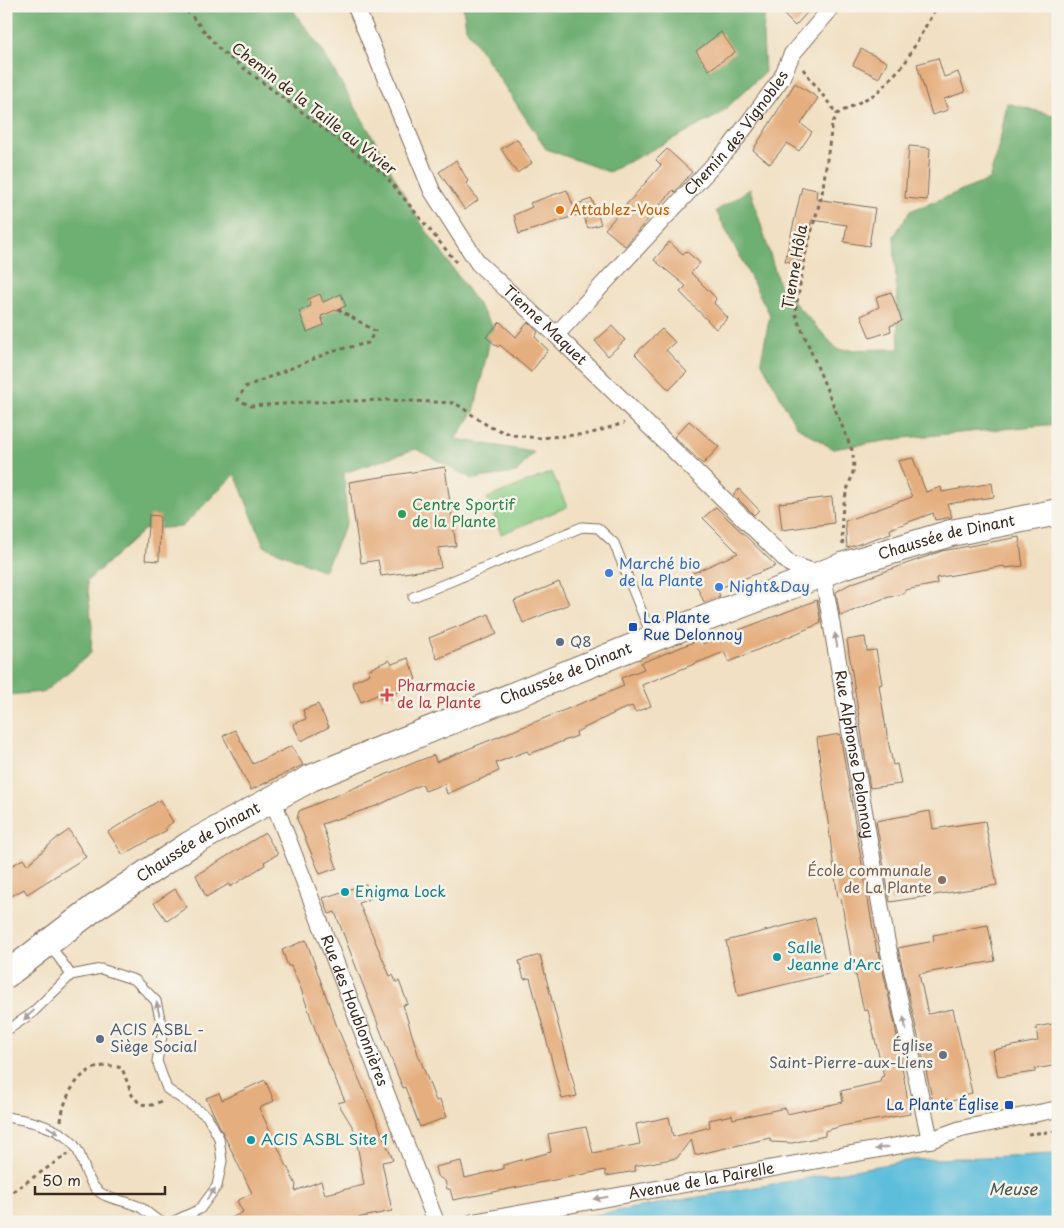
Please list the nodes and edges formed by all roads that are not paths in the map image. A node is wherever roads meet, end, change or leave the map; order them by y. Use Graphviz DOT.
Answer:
graph roads {
  1 [pos="356,7"];
  2 [pos="828,12"];
  3 [pos="556,335"];
  4 [pos="1058,512"];
  5 [pos="834,570"];
  6 [pos="413,597"];
  7 [pos="652,639"];
  8 [pos="272,798"];
  9 [pos="48,943"];
  10 [pos="6,975"];
  11 [pos="71,975"];
  12 [pos="6,1031"];
  13 [pos="1058,1109"];
  14 [pos="6,1117"];
  15 [pos="930,1140"];
  16 [pos="162,1222"];
  17 [pos="172,1222"];
  18 [pos="436,1222"];
  19 [pos="473,1222"];
  1 -- 3 [label="street, Tienne Maquet"];
  2 -- 3 [label="street, Chemin des Vignobles"];
  3 -- 5 [label="street, Tienne Maquet"];
  4 -- 5 [label="main road, Chaussée de Dinant"];
  5 -- 7 [label="main road, Chaussée de Dinant"];
  15 -- 5 [label="street, Rue Alphonse Delonnoy, one-way"];
  6 -- 7 [label="lane"];
  7 -- 8 [label="main road, Chaussée de Dinant"];
  8 -- 9 [label="main road, Chaussée de Dinant"];
  8 -- 18 [label="street, Rue des Houblonnières"];
  9 -- 10 [label="main road, Chaussée de Dinant"];
  9 -- 11 [label="lane"];
  11 -- 12 [label="lane, one-way"];
  17 -- 11 [label="lane, one-way"];
  13 -- 15 [label="street, Avenue de la Pairelle"];
  14 -- 16 [label="lane, one-way"];
  15 -- 19 [label="street, Avenue de la Pairelle, one-way"];
}
